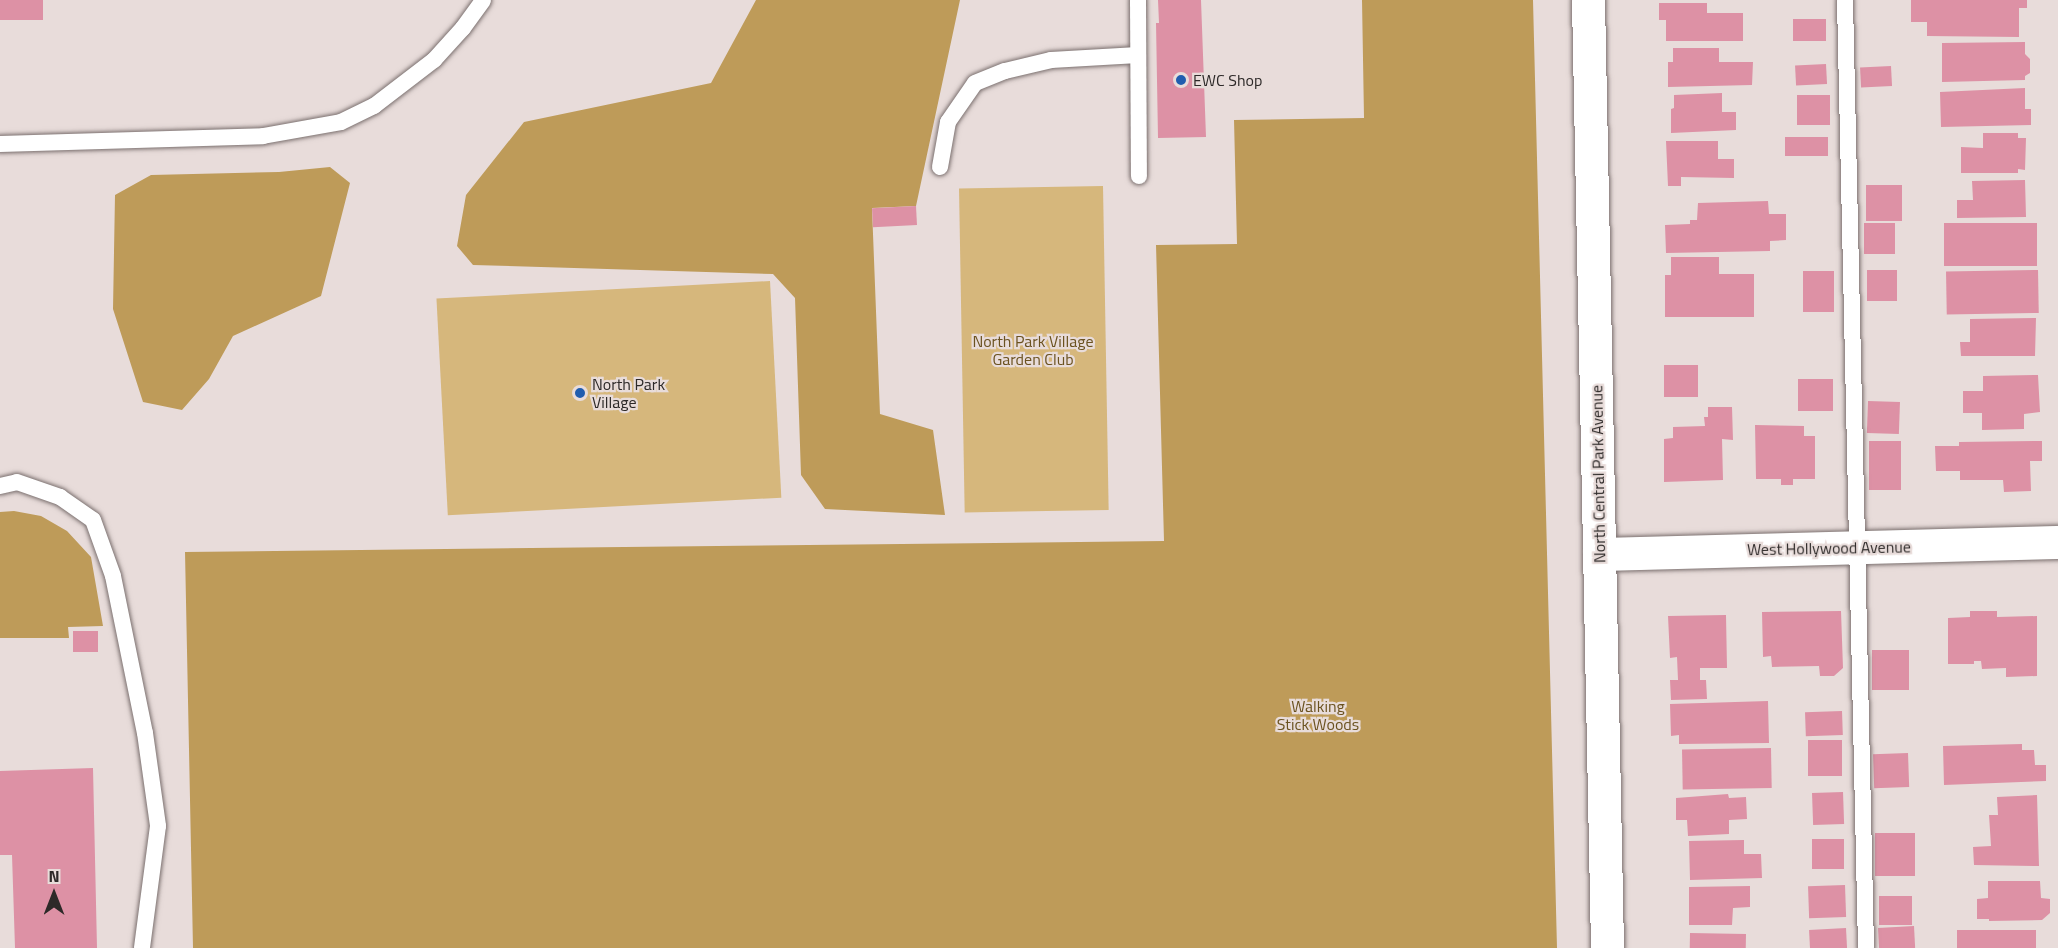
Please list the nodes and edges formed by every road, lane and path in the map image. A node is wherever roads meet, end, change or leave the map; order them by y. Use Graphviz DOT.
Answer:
graph roads {
  1 [pos="483,0"];
  2 [pos="1138,0"];
  3 [pos="1588,0"];
  4 [pos="1845,0"];
  5 [pos="1138,55"];
  6 [pos="0,144"];
  7 [pos="940,167"];
  8 [pos="1139,176"];
  9 [pos="0,486"];
  10 [pos="2058,542"];
  11 [pos="1855,548"];
  12 [pos="1599,554"];
  13 [pos="142,948"];
  14 [pos="1607,948"];
  15 [pos="1866,948"];
  1 -- 6 [label="lane"];
  2 -- 5 [label="lane"];
  3 -- 12 [label="street, North Central Park Avenue"];
  4 -- 11 [label="lane"];
  5 -- 7 [label="lane"];
  5 -- 8 [label="lane"];
  9 -- 13 [label="lane"];
  10 -- 11 [label="street, West Hollywood Avenue"];
  11 -- 12 [label="street, West Hollywood Avenue"];
  11 -- 15 [label="lane"];
  12 -- 14 [label="street, North Central Park Avenue"];
}
